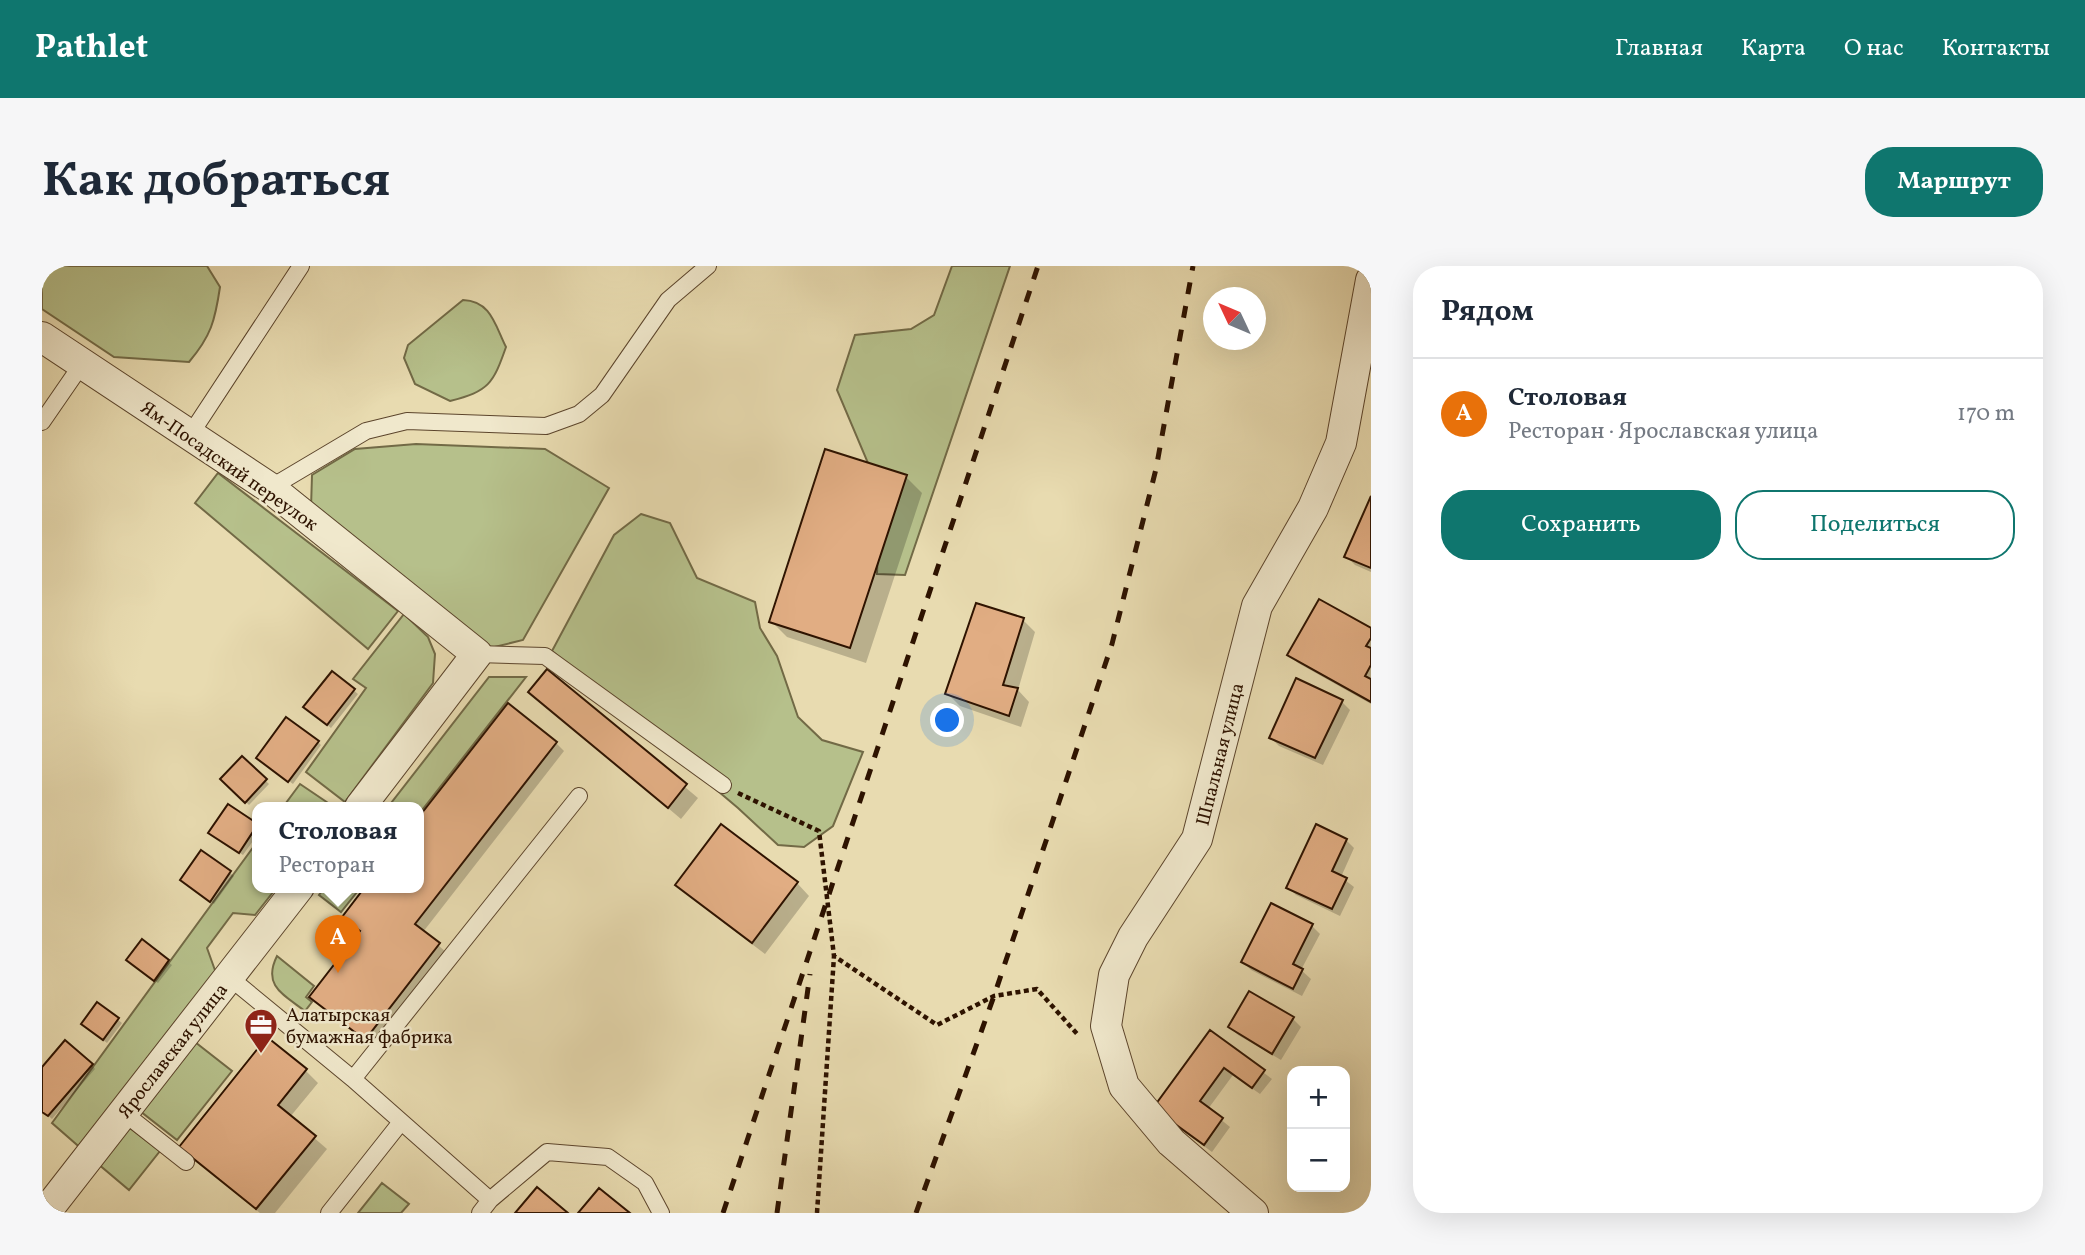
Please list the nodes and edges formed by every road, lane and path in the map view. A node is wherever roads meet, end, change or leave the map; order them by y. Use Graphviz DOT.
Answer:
graph roads {
  1 [pos="301,266"];
  2 [pos="708,266"];
  3 [pos="1371,279"];
  4 [pos="42,337"];
  5 [pos="82,364"];
  6 [pos="42,422"];
  7 [pos="190,435"];
  8 [pos="270,488"];
  9 [pos="477,654"];
  10 [pos="723,785"];
  11 [pos="579,796"];
  12 [pos="364,802"];
  13 [pos="294,893"];
  14 [pos="834,956"];
  15 [pos="229,977"];
  16 [pos="1080,1038"];
  17 [pos="353,1079"];
  18 [pos="124,1113"];
  19 [pos="401,1122"];
  20 [pos="186,1162"];
  21 [pos="485,1207"];
  22 [pos="45,1213"];
  23 [pos="329,1213"];
  24 [pos="662,1213"];
  25 [pos="817,1213"];
  26 [pos="1253,1213"];
  1 -- 7 [label="lane"];
  2 -- 8 [label="lane"];
  3 -- 26 [label="street, Шпальная улица"];
  4 -- 5 [label="street, Ям-Посадский переулок"];
  5 -- 6 [label="lane"];
  5 -- 7 [label="street, Ям-Посадский переулок"];
  7 -- 8 [label="street, Ям-Посадский переулок"];
  8 -- 9 [label="street, Ям-Посадский переулок"];
  9 -- 10 [label="lane"];
  9 -- 12 [label="street"];
  10 -- 14 [label="path"];
  11 -- 17 [label="lane"];
  13 -- 15 [label="street, Ярославская улица"];
  14 -- 16 [label="path"];
  14 -- 25 [label="path"];
  15 -- 17 [label="lane"];
  15 -- 18 [label="street, Ярославская улица"];
  17 -- 19 [label="lane"];
  18 -- 20 [label="lane"];
  18 -- 22 [label="street, Ярославская улица"];
  19 -- 21 [label="lane"];
  19 -- 23 [label="lane"];
  21 -- 24 [label="lane"];
}
